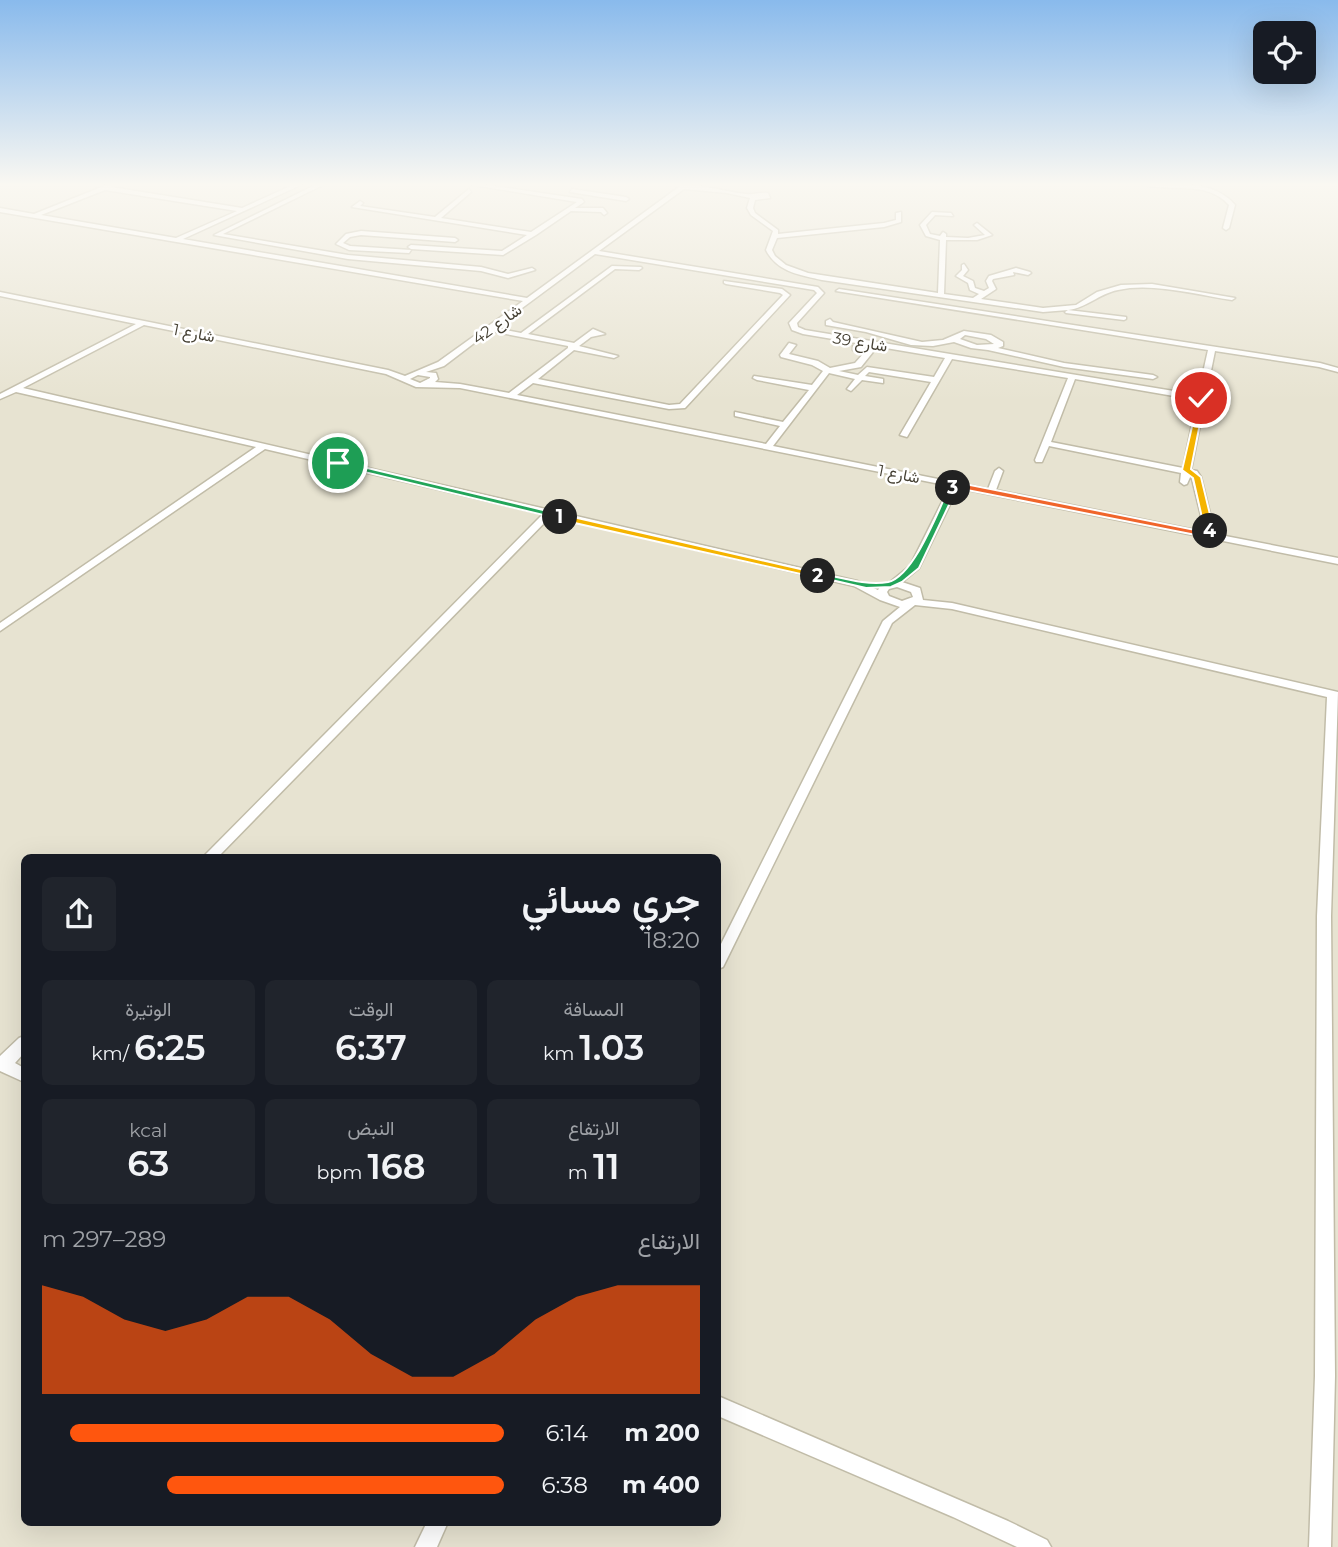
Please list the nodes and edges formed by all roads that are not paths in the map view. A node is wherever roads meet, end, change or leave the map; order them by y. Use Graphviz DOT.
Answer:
graph roads {
  1 [pos="271,256"];
  2 [pos="343,256"];
  3 [pos="408,256"];
  4 [pos="590,256"];
  5 [pos="614,256"];
  6 [pos="771,256"];
  7 [pos="942,256"];
  8 [pos="403,263"];
  9 [pos="964,266"];
  10 [pos="532,270"];
  11 [pos="496,274"];
  12 [pos="381,275"];
  13 [pos="1002,275"];
  14 [pos="485,280"];
  15 [pos="839,291"];
  16 [pos="941,293"];
  17 [pos="0,294"];
  18 [pos="985,294"];
  19 [pos="1232,298"];
  20 [pos="976,299"];
  21 [pos="529,300"];
  22 [pos="1058,310"];
  23 [pos="1124,318"];
  24 [pos="1091,322"];
  25 [pos="143,323"];
  26 [pos="813,327"];
  27 [pos="490,329"];
  28 [pos="828,329"];
  29 [pos="1153,332"];
  30 [pos="522,335"];
  31 [pos="589,335"];
  32 [pos="873,337"];
  33 [pos="955,339"];
  34 [pos="999,342"];
  35 [pos="792,345"];
  36 [pos="573,346"];
  37 [pos="990,348"];
  38 [pos="1212,348"];
  39 [pos="1013,351"];
  40 [pos="614,356"];
  41 [pos="950,356"];
  42 [pos="441,364"];
  43 [pos="1005,365"];
  44 [pos="827,370"];
  45 [pos="1338,370"];
  46 [pos="388,372"];
  47 [pos="417,373"];
  48 [pos="434,377"];
  49 [pos="860,377"];
  50 [pos="1072,377"];
  51 [pos="1153,377"];
  52 [pos="757,378"];
  53 [pos="406,379"];
  54 [pos="531,380"];
  55 [pos="936,380"];
  56 [pos="880,381"];
  57 [pos="426,384"];
  58 [pos="460,386"];
  59 [pos="813,388"];
  60 [pos="15,389"];
  61 [pos="851,389"];
  62 [pos="510,396"];
  63 [pos="0,397"];
  64 [pos="1201,398"];
  65 [pos="738,414"];
  66 [pos="786,425"];
  67 [pos="904,435"];
  68 [pos="1045,443"];
  69 [pos="264,446"];
  70 [pos="768,447"];
  71 [pos="1039,460"];
  72 [pos="1186,470"];
  73 [pos="999,471"];
  74 [pos="1184,482"];
  75 [pos="955,485"];
  76 [pos="991,492"];
  77 [pos="548,514"];
  78 [pos="1211,536"];
  79 [pos="1338,561"];
  80 [pos="914,568"];
  81 [pos="857,584"];
  82 [pos="892,584"];
  83 [pos="916,590"];
  84 [pos="884,597"];
  85 [pos="912,603"];
  86 [pos="952,606"];
  87 [pos="888,621"];
  88 [pos="0,628"];
  89 [pos="1336,696"];
  90 [pos="212,854"];
  91 [pos="721,956"];
  92 [pos="21,1046"];
  93 [pos="2,1064"];
  94 [pos="21,1074"];
  95 [pos="721,1407"];
  96 [pos="436,1526"];
  97 [pos="426,1547"];
  98 [pos="1040,1547"];
  99 [pos="1320,1547"];
  1 -- 12 [label="street"];
  2 -- 8 [label="street"];
  3 -- 8 [label="street"];
  4 -- 21 [label="street, شارع 42"];
  5 -- 28 [label="street, شارع 39"];
  6 -- 16 [label="street"];
  7 -- 16 [label="street"];
  8 -- 11 [label="street"];
  8 -- 12 [label="street"];
  9 -- 18 [label="street"];
  10 -- 11 [label="street"];
  11 -- 14 [label="street"];
  12 -- 21 [label="street"];
  13 -- 13 [label="street"];
  13 -- 18 [label="street"];
  15 -- 24 [label="street"];
  16 -- 20 [label="street"];
  17 -- 25 [label="street, شارع 1"];
  18 -- 20 [label="street"];
  19 -- 22 [label="street"];
  20 -- 22 [label="street"];
  21 -- 27 [label="street, شارع 42"];
  22 -- 24 [label="street"];
  23 -- 24 [label="street"];
  24 -- 29 [label="street"];
  24 -- 38 [label="street"];
  25 -- 46 [label="street, شارع 1"];
  25 -- 60 [label="street"];
  26 -- 28 [label="street"];
  27 -- 30 [label="street"];
  27 -- 42 [label="street, شارع 42"];
  28 -- 32 [label="street"];
  28 -- 33 [label="street"];
  28 -- 41 [label="street, شارع 39"];
  28 -- 44 [label="street"];
  30 -- 36 [label="street"];
  30 -- 54 [label="street"];
  31 -- 36 [label="street"];
  33 -- 34 [label="street"];
  33 -- 37 [label="street"];
  34 -- 37 [label="street"];
  34 -- 39 [label="street"];
  35 -- 44 [label="street"];
  36 -- 40 [label="street"];
  36 -- 54 [label="street"];
  37 -- 39 [label="street"];
  38 -- 45 [label="street"];
  38 -- 64 [label="street"];
  39 -- 43 [label="street"];
  39 -- 51 [label="street"];
  41 -- 43 [label="street, شارع 39"];
  41 -- 55 [label="street"];
  42 -- 47 [label="street, شارع 42"];
  42 -- 48 [label="street, شارع 42"];
  43 -- 50 [label="street, شارع 39"];
  44 -- 49 [label="street"];
  44 -- 59 [label="street"];
  46 -- 47 [label="street, شارع 1"];
  46 -- 53 [label="street, شارع 1"];
  47 -- 48 [label="street, شارع 1"];
  47 -- 53 [label="street"];
  48 -- 57 [label="street"];
  48 -- 58 [label="street, شارع 1"];
  49 -- 55 [label="street"];
  49 -- 56 [label="street"];
  49 -- 61 [label="street"];
  50 -- 64 [label="street, شارع 39"];
  50 -- 68 [label="street"];
  52 -- 59 [label="street"];
  53 -- 57 [label="street, شارع 1"];
  54 -- 62 [label="street"];
  55 -- 67 [label="street"];
  57 -- 58 [label="street, شارع 1"];
  58 -- 62 [label="street, شارع 1"];
  59 -- 66 [label="street"];
  60 -- 63 [label="street"];
  60 -- 69 [label="street"];
  62 -- 70 [label="street, شارع 1"];
  64 -- 72 [label="street"];
  65 -- 66 [label="street"];
  66 -- 70 [label="street"];
  68 -- 71 [label="street"];
  68 -- 72 [label="street"];
  69 -- 77 [label="street"];
  69 -- 88 [label="street"];
  70 -- 75 [label="street, شارع 1"];
  72 -- 74 [label="street"];
  72 -- 78 [label="street"];
  73 -- 76 [label="street"];
  75 -- 76 [label="street, شارع 1"];
  75 -- 80 [label="street"];
  76 -- 78 [label="street, شارع 1"];
  77 -- 81 [label="street"];
  77 -- 90 [label="street"];
  78 -- 79 [label="street, شارع 1"];
  80 -- 82 [label="street"];
  80 -- 83 [label="street"];
  81 -- 82 [label="street"];
  81 -- 84 [label="street"];
  82 -- 83 [label="street"];
  82 -- 84 [label="street"];
  83 -- 85 [label="street"];
  83 -- 86 [label="street"];
  84 -- 85 [label="street"];
  84 -- 87 [label="street"];
  85 -- 86 [label="street"];
  85 -- 87 [label="street"];
  86 -- 89 [label="street"];
  87 -- 91 [label="street"];
  89 -- 99 [label="street"];
  92 -- 93 [label="street"];
  93 -- 94 [label="street"];
  95 -- 98 [label="street"];
  96 -- 97 [label="street"];
}
